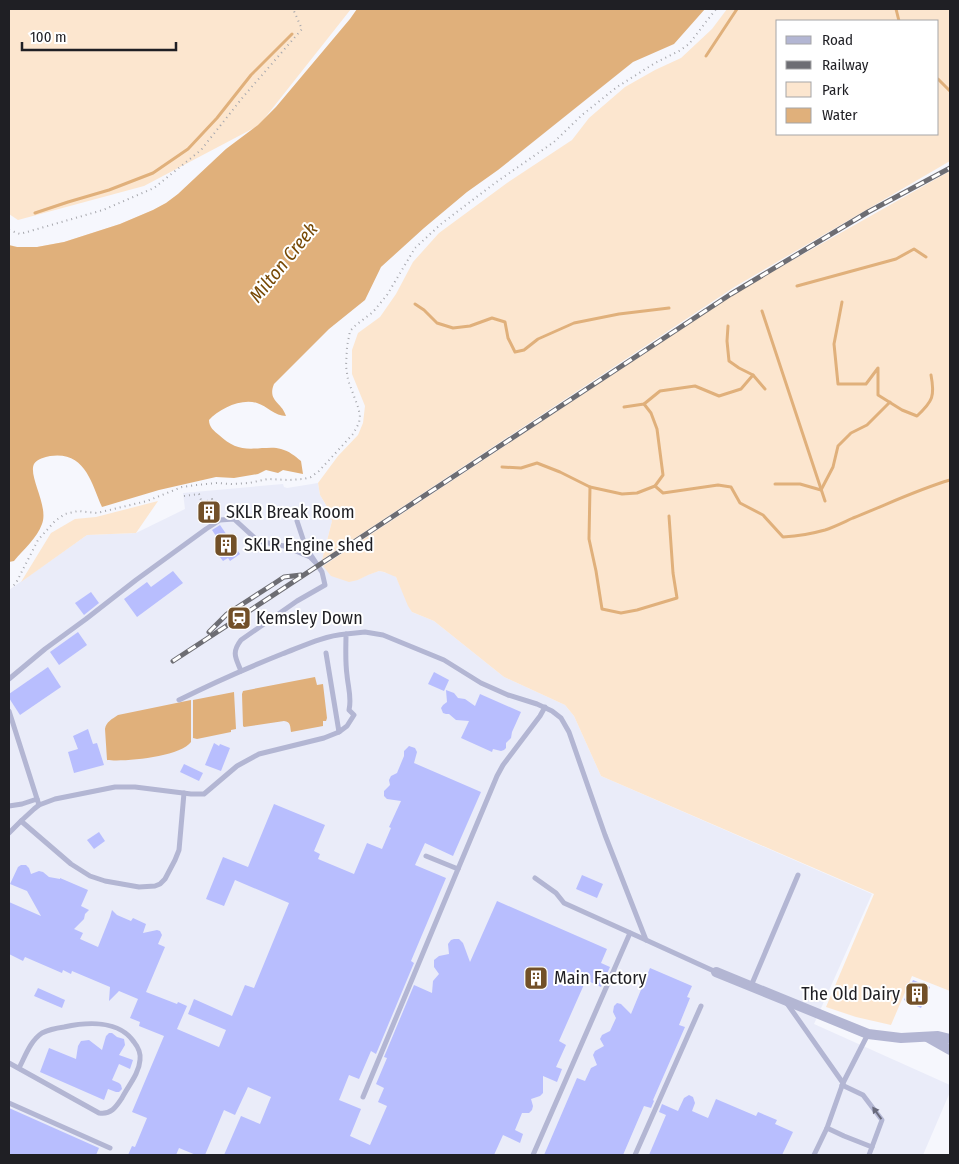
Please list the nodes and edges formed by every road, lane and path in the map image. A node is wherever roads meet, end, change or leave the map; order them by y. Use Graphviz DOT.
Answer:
graph roads {
  1 [pos="293,9"];
  2 [pos="716,9"];
  3 [pos="9,230"];
  4 [pos="184,496"];
  5 [pos="222,520"];
  6 [pos="297,522"];
  7 [pos="314,561"];
  8 [pos="9,586"];
  9 [pos="346,634"];
  10 [pos="326,653"];
  11 [pos="241,671"];
  12 [pos="9,679"];
  13 [pos="179,700"];
  14 [pos="545,707"];
  15 [pos="9,711"];
  16 [pos="339,732"];
  17 [pos="184,793"];
  18 [pos="38,802"];
  19 [pos="9,806"];
  20 [pos="21,821"];
  21 [pos="9,833"];
  22 [pos="426,856"];
  23 [pos="458,869"];
  24 [pos="798,875"];
  25 [pos="535,878"];
  26 [pos="630,933"];
  27 [pos="646,940"];
  28 [pos="716,972"];
  29 [pos="750,986"];
  30 [pos="784,1000"];
  31 [pos="701,1006"];
  32 [pos="950,1031"];
  33 [pos="868,1034"];
  34 [pos="938,1036"];
  35 [pos="926,1037"];
  36 [pos="950,1039"];
  37 [pos="950,1050"];
  38 [pos="9,1063"];
  39 [pos="20,1068"];
  40 [pos="843,1084"];
  41 [pos="364,1097"];
  42 [pos="9,1103"];
  43 [pos="827,1128"];
  44 [pos="872,1147"];
  45 [pos="110,1148"];
  46 [pos="533,1155"];
  47 [pos="635,1155"];
  48 [pos="814,1155"];
  49 [pos="869,1155"];
  1 -- 3 [label="path"];
  2 -- 8 [label="path"];
  4 -- 5 [label="path"];
  5 -- 7 [label="lane"];
  5 -- 12 [label="lane"];
  6 -- 7 [label="lane"];
  7 -- 11 [label="lane"];
  9 -- 11 [label="lane"];
  9 -- 14 [label="lane"];
  9 -- 16 [label="lane"];
  10 -- 16 [label="lane"];
  11 -- 13 [label="lane"];
  14 -- 23 [label="lane"];
  14 -- 27 [label="lane"];
  15 -- 18 [label="lane"];
  16 -- 17 [label="lane"];
  17 -- 18 [label="lane"];
  17 -- 20 [label="lane"];
  18 -- 19 [label="lane"];
  18 -- 20 [label="lane"];
  20 -- 21 [label="lane"];
  22 -- 23 [label="lane"];
  23 -- 41 [label="lane"];
  24 -- 29 [label="lane"];
  25 -- 26 [label="lane"];
  26 -- 27 [label="lane"];
  26 -- 46 [label="lane"];
  27 -- 28 [label="lane"];
  28 -- 29 [label="street"];
  29 -- 30 [label="street"];
  30 -- 33 [label="street"];
  30 -- 40 [label="lane"];
  31 -- 47 [label="lane"];
  32 -- 34 [label="street"];
  33 -- 35 [label="street"];
  33 -- 40 [label="lane"];
  34 -- 35 [label="street"];
  34 -- 36 [label="street"];
  35 -- 37 [label="street"];
  38 -- 39 [label="lane"];
  39 -- 39 [label="lane"];
  40 -- 43 [label="lane"];
  44 -- 40 [label="lane, one-way"];
  42 -- 45 [label="lane"];
  43 -- 44 [label="lane"];
  43 -- 48 [label="lane"];
  44 -- 49 [label="lane"];
}
